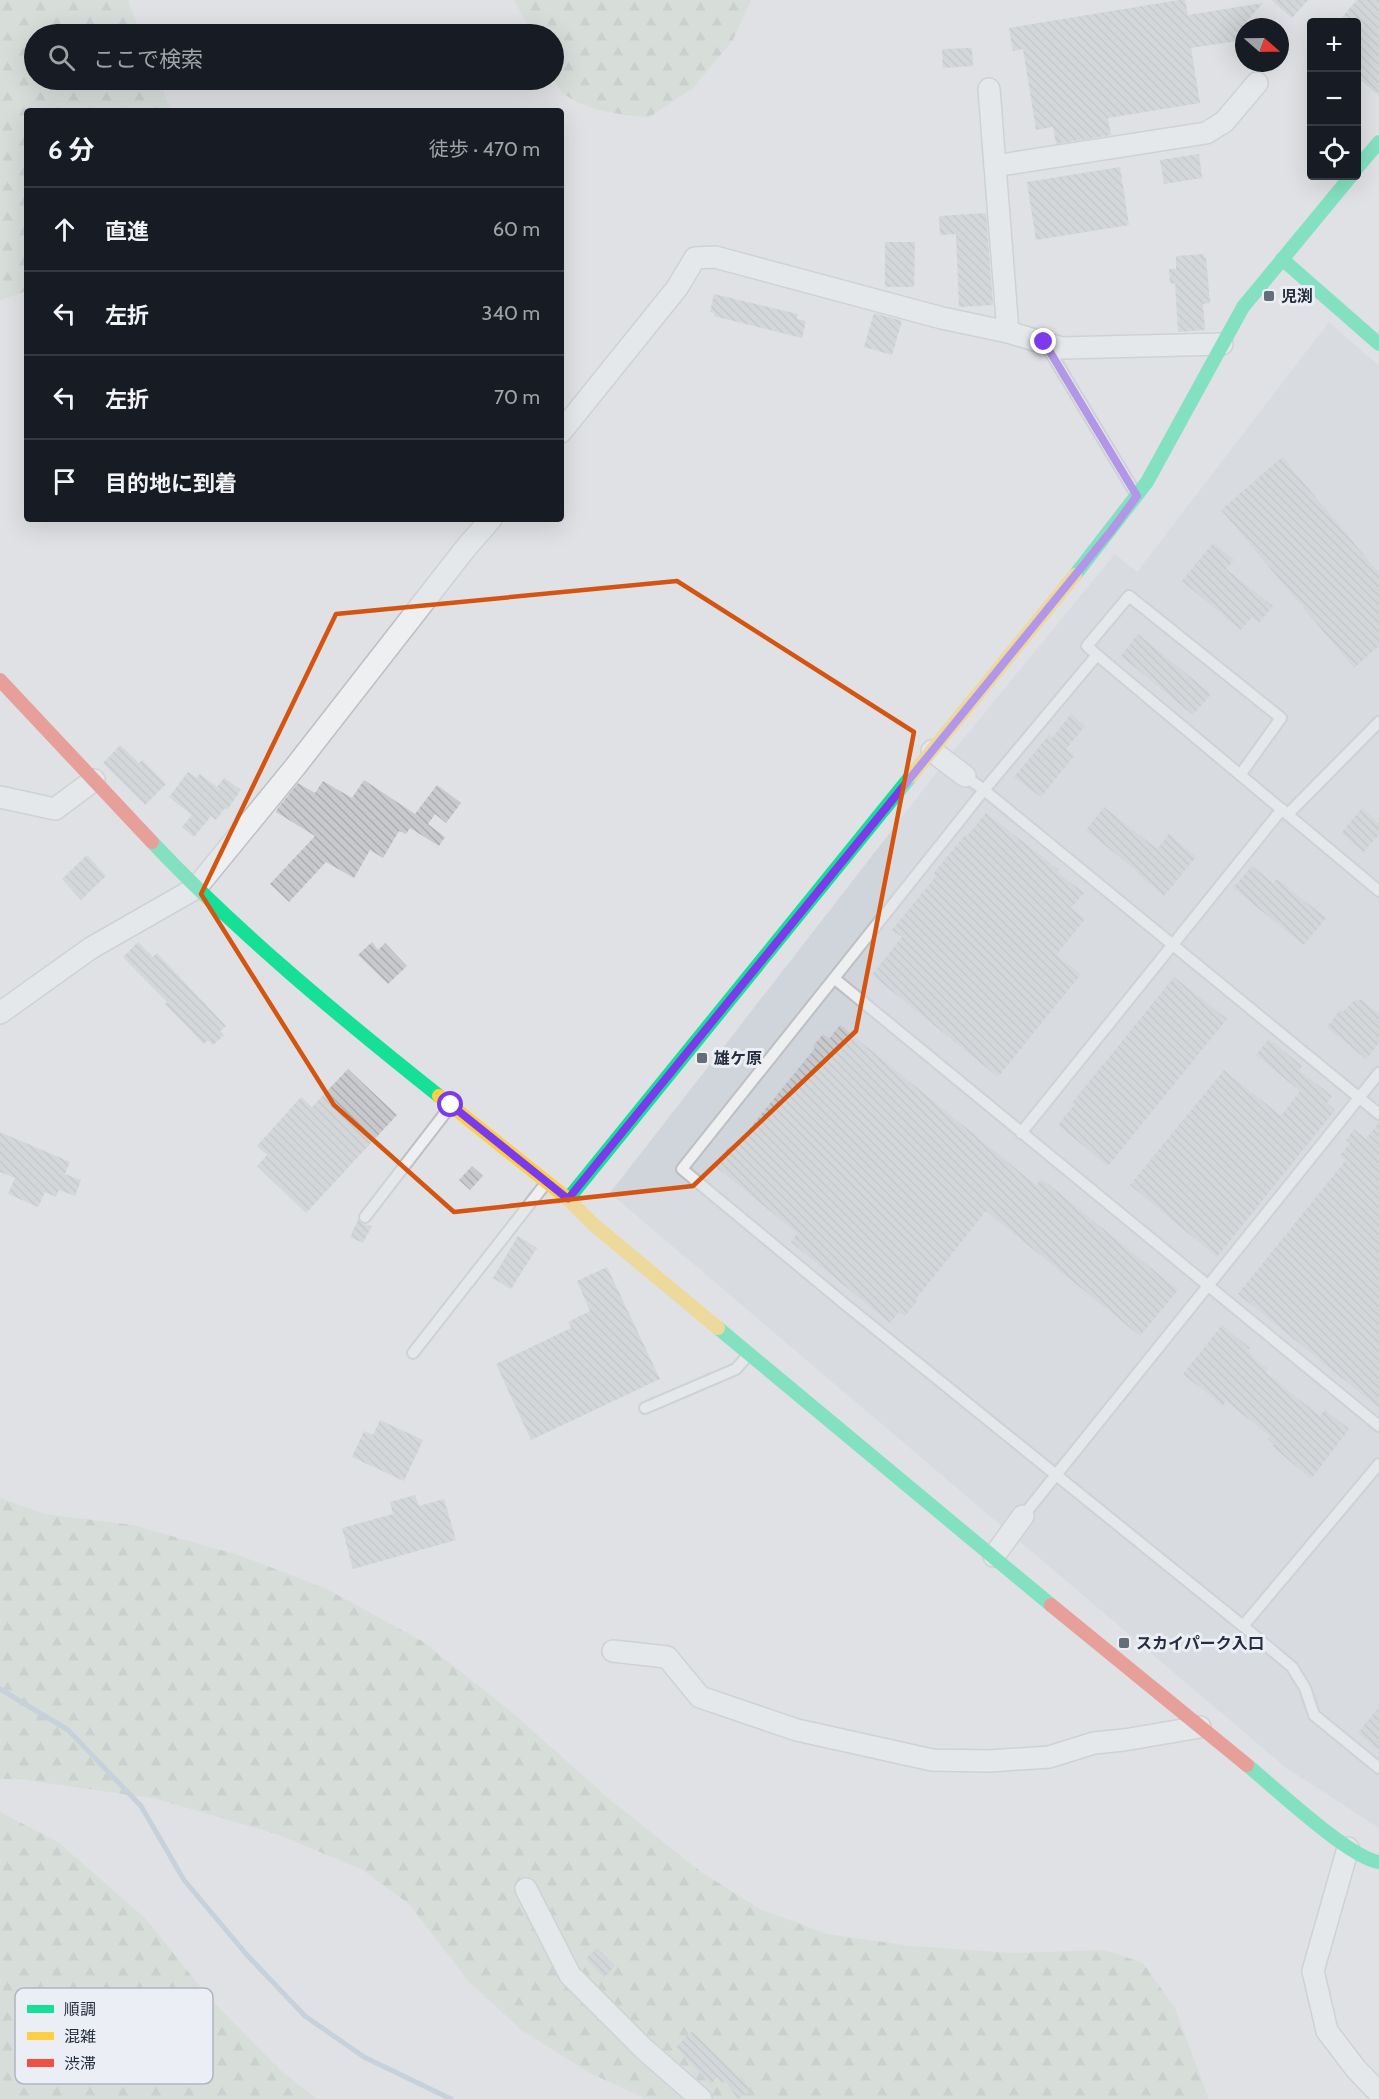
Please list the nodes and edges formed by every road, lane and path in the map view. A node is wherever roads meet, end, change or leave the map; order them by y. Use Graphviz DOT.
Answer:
graph roads {
  1 [pos="1257,83"];
  2 [pos="990,89"];
  3 [pos="1379,142"];
  4 [pos="1361,163"];
  5 [pos="995,166"];
  6 [pos="1348,180"];
  7 [pos="1282,259"];
  8 [pos="1008,332"];
  9 [pos="1044,342"];
  10 [pos="1222,344"];
  11 [pos="1379,344"];
  12 [pos="564,428"];
  13 [pos="1137,496"];
  14 [pos="488,522"];
  15 [pos="1097,655"];
  16 [pos="0,680"];
  17 [pos="1379,722"];
  18 [pos="932,752"];
  19 [pos="1240,775"];
  20 [pos="965,776"];
  21 [pos="93,780"];
  22 [pos="984,790"];
  23 [pos="0,797"];
  24 [pos="1285,812"];
  25 [pos="196,888"];
  26 [pos="1379,891"];
  27 [pos="1172,944"];
  28 [pos="835,979"];
  29 [pos="0,1013"];
  30 [pos="1379,1073"];
  31 [pos="1359,1098"];
  32 [pos="451,1105"];
  33 [pos="1379,1114"];
  34 [pos="1021,1133"];
  35 [pos="547,1182"];
  36 [pos="568,1199"];
  37 [pos="365,1217"];
  38 [pos="1209,1286"];
  39 [pos="413,1353"];
  40 [pos="750,1354"];
  41 [pos="645,1408"];
  42 [pos="1379,1426"];
  43 [pos="1379,1464"];
  44 [pos="1056,1476"];
  45 [pos="1023,1516"];
  46 [pos="994,1556"];
  47 [pos="1243,1626"];
  48 [pos="613,1651"];
  49 [pos="1200,1727"];
  50 [pos="1379,1768"];
  51 [pos="1348,1848"];
  52 [pos="1379,1862"];
  53 [pos="525,1889"];
  54 [pos="1356,2069"];
  55 [pos="1379,2094"];
  56 [pos="701,2099"];
  57 [pos="1368,2099"];
  1 -- 5 [label="street"];
  2 -- 5 [label="street"];
  3 -- 4 [label="street"];
  5 -- 8 [label="street"];
  6 -- 7 [label="street"];
  7 -- 10 [label="street"];
  7 -- 11 [label="street"];
  8 -- 9 [label="street"];
  8 -- 12 [label="street"];
  9 -- 10 [label="street"];
  9 -- 13 [label="lane"];
  10 -- 13 [label="street"];
  13 -- 18 [label="street"];
  14 -- 25 [label="street"];
  15 -- 19 [label="lane"];
  15 -- 19 [label="lane"];
  15 -- 22 [label="lane"];
  16 -- 21 [label="street"];
  17 -- 24 [label="lane"];
  18 -- 20 [label="street"];
  18 -- 36 [label="street"];
  19 -- 24 [label="lane"];
  20 -- 22 [label="lane"];
  21 -- 23 [label="street"];
  21 -- 25 [label="street"];
  22 -- 27 [label="lane"];
  22 -- 28 [label="lane"];
  24 -- 26 [label="lane"];
  24 -- 27 [label="lane"];
  25 -- 29 [label="street"];
  25 -- 32 [label="street"];
  27 -- 31 [label="lane"];
  27 -- 34 [label="lane"];
  28 -- 34 [label="lane"];
  28 -- 44 [label="lane"];
  30 -- 31 [label="lane"];
  31 -- 33 [label="lane"];
  31 -- 38 [label="lane"];
  32 -- 35 [label="street"];
  32 -- 37 [label="lane"];
  34 -- 38 [label="lane"];
  35 -- 36 [label="street"];
  35 -- 39 [label="lane"];
  36 -- 40 [label="street"];
  38 -- 42 [label="lane"];
  38 -- 44 [label="lane"];
  40 -- 41 [label="lane"];
  40 -- 46 [label="street"];
  43 -- 47 [label="lane"];
  44 -- 45 [label="lane"];
  44 -- 47 [label="lane"];
  45 -- 46 [label="street"];
  46 -- 49 [label="street"];
  47 -- 50 [label="lane"];
  48 -- 49 [label="street"];
  49 -- 51 [label="street"];
  51 -- 52 [label="street"];
  51 -- 54 [label="street"];
  53 -- 56 [label="street"];
  54 -- 55 [label="street"];
  54 -- 57 [label="street"];
}
